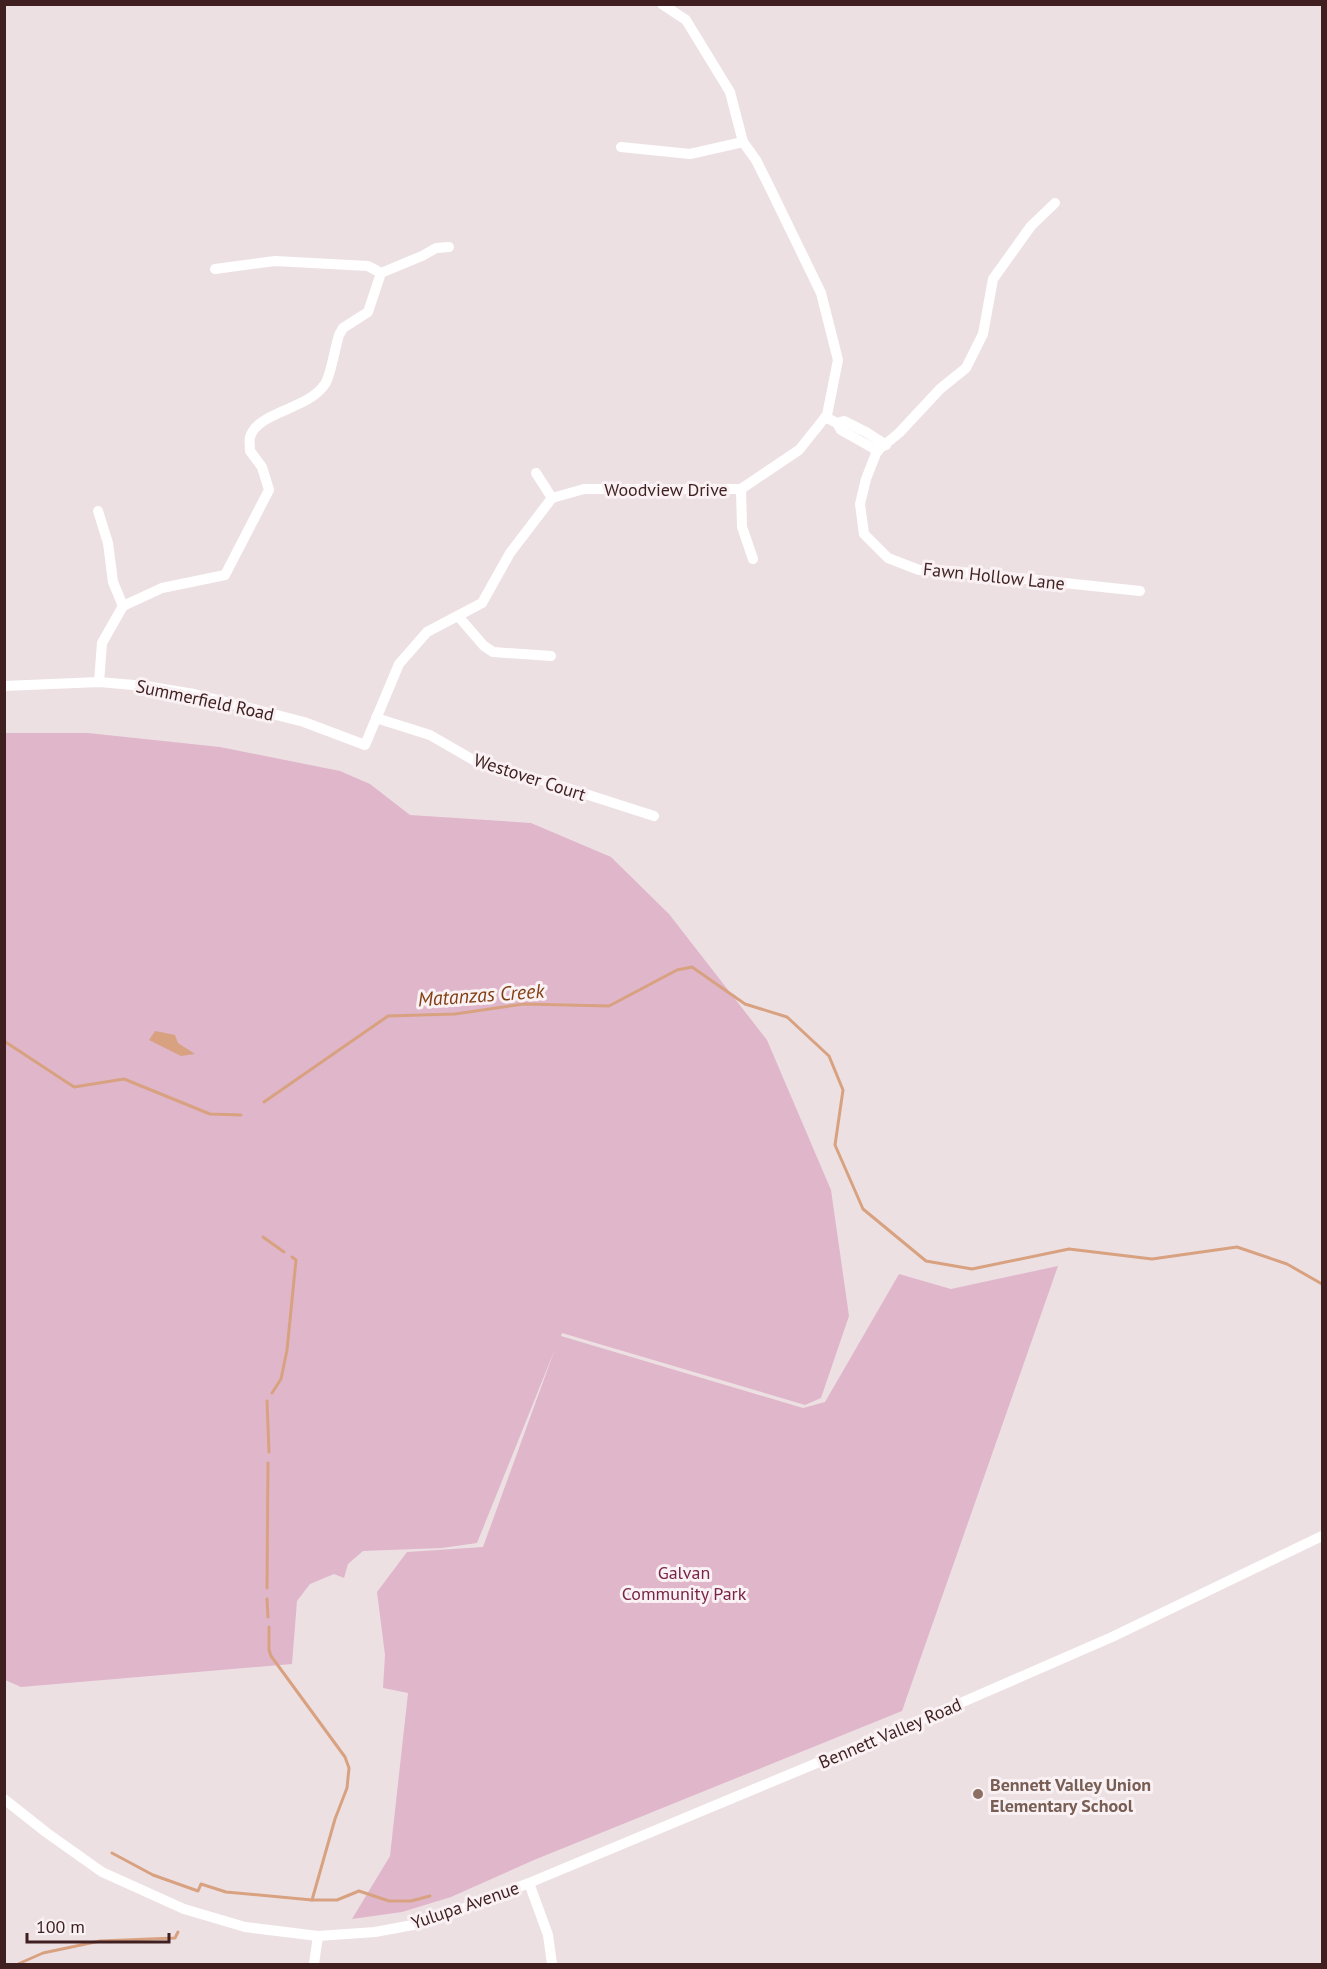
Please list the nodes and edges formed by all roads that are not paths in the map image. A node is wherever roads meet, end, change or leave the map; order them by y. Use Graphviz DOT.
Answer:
graph roads {
  1 [pos="662,4"];
  2 [pos="743,142"];
  3 [pos="621,147"];
  4 [pos="1055,202"];
  5 [pos="449,247"];
  6 [pos="215,269"];
  7 [pos="381,273"];
  8 [pos="825,417"];
  9 [pos="882,448"];
  10 [pos="536,473"];
  11 [pos="741,489"];
  12 [pos="552,498"];
  13 [pos="98,511"];
  14 [pos="753,559"];
  15 [pos="1140,591"];
  16 [pos="123,606"];
  17 [pos="458,616"];
  18 [pos="551,656"];
  19 [pos="99,682"];
  20 [pos="4,686"];
  21 [pos="376,718"];
  22 [pos="654,816"];
  23 [pos="1323,1536"];
  24 [pos="4,1799"];
  25 [pos="529,1883"];
  26 [pos="318,1936"];
  27 [pos="314,1965"];
  28 [pos="552,1965"];
  1 -- 2 [label="street, Woodview Drive"];
  2 -- 3 [label="street"];
  2 -- 8 [label="street, Woodview Drive"];
  4 -- 9 [label="street, Fawn Hollow Lane"];
  5 -- 7 [label="street"];
  6 -- 7 [label="street"];
  7 -- 16 [label="street"];
  8 -- 9 [label="street"];
  8 -- 11 [label="street, Woodview Drive"];
  9 -- 15 [label="street, Fawn Hollow Lane"];
  10 -- 12 [label="street"];
  11 -- 12 [label="street, Woodview Drive"];
  11 -- 14 [label="street"];
  12 -- 17 [label="street"];
  13 -- 16 [label="street"];
  16 -- 19 [label="street"];
  17 -- 18 [label="street"];
  17 -- 21 [label="street"];
  19 -- 20 [label="street, Summerfield Road"];
  19 -- 21 [label="street, Summerfield Road"];
  21 -- 22 [label="street, Westover Court"];
  23 -- 25 [label="street, Bennett Valley Road"];
  24 -- 26 [label="street, Yulupa Avenue"];
  25 -- 26 [label="street, Yulupa Avenue"];
  25 -- 28 [label="street"];
  26 -- 27 [label="street"];
}
